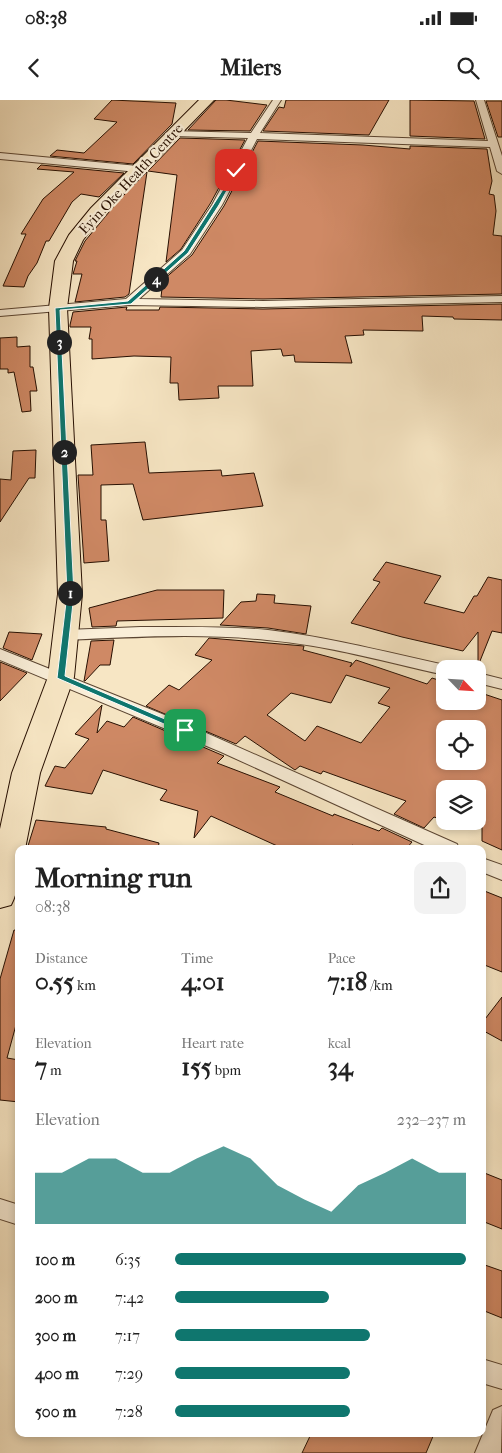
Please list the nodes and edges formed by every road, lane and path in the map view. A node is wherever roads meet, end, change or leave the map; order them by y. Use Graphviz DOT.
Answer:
graph roads {
  1 [pos="207,100"];
  2 [pos="278,100"];
  3 [pos="480,100"];
  4 [pos="173,133"];
  5 [pos="254,136"];
  6 [pos="494,144"];
  7 [pos="4,156"];
  8 [pos="138,169"];
  9 [pos="502,171"];
  10 [pos="502,299"];
  11 [pos="129,302"];
  12 [pos="58,308"];
  13 [pos="0,313"];
  14 [pos="66,631"];
  15 [pos="0,654"];
  16 [pos="436,668"];
  17 [pos="61,678"];
  18 [pos="486,680"];
  19 [pos="502,684"];
  20 [pos="441,845"];
  21 [pos="486,866"];
  22 [pos="502,873"];
  23 [pos="0,897"];
  24 [pos="0,1209"];
  25 [pos="15,1214"];
  26 [pos="486,1372"];
  27 [pos="502,1377"];
  28 [pos="502,1419"];
  29 [pos="488,1453"];
  1 -- 4 [label="main road, Eyin Oke Health Centre"];
  2 -- 5 [label="street"];
  3 -- 6 [label="street"];
  4 -- 5 [label="street"];
  4 -- 8 [label="main road, Eyin Oke Health Centre"];
  5 -- 6 [label="street"];
  5 -- 11 [label="street"];
  6 -- 9 [label="street"];
  7 -- 8 [label="street"];
  8 -- 12 [label="main road, Eyin Oke Health Centre"];
  10 -- 11 [label="street"];
  11 -- 12 [label="street"];
  12 -- 13 [label="street"];
  12 -- 14 [label="main road, Eyin Oke Health Centre"];
  14 -- 16 [label="street"];
  14 -- 17 [label="main road, Eyin Oke Health Centre"];
  15 -- 17 [label="street"];
  17 -- 20 [label="street"];
  17 -- 23 [label="main road, Eyin Oke Health Centre"];
  18 -- 19 [label="street"];
  21 -- 22 [label="street"];
  24 -- 25 [label="street"];
  26 -- 27 [label="street"];
  28 -- 29 [label="street"];
}
